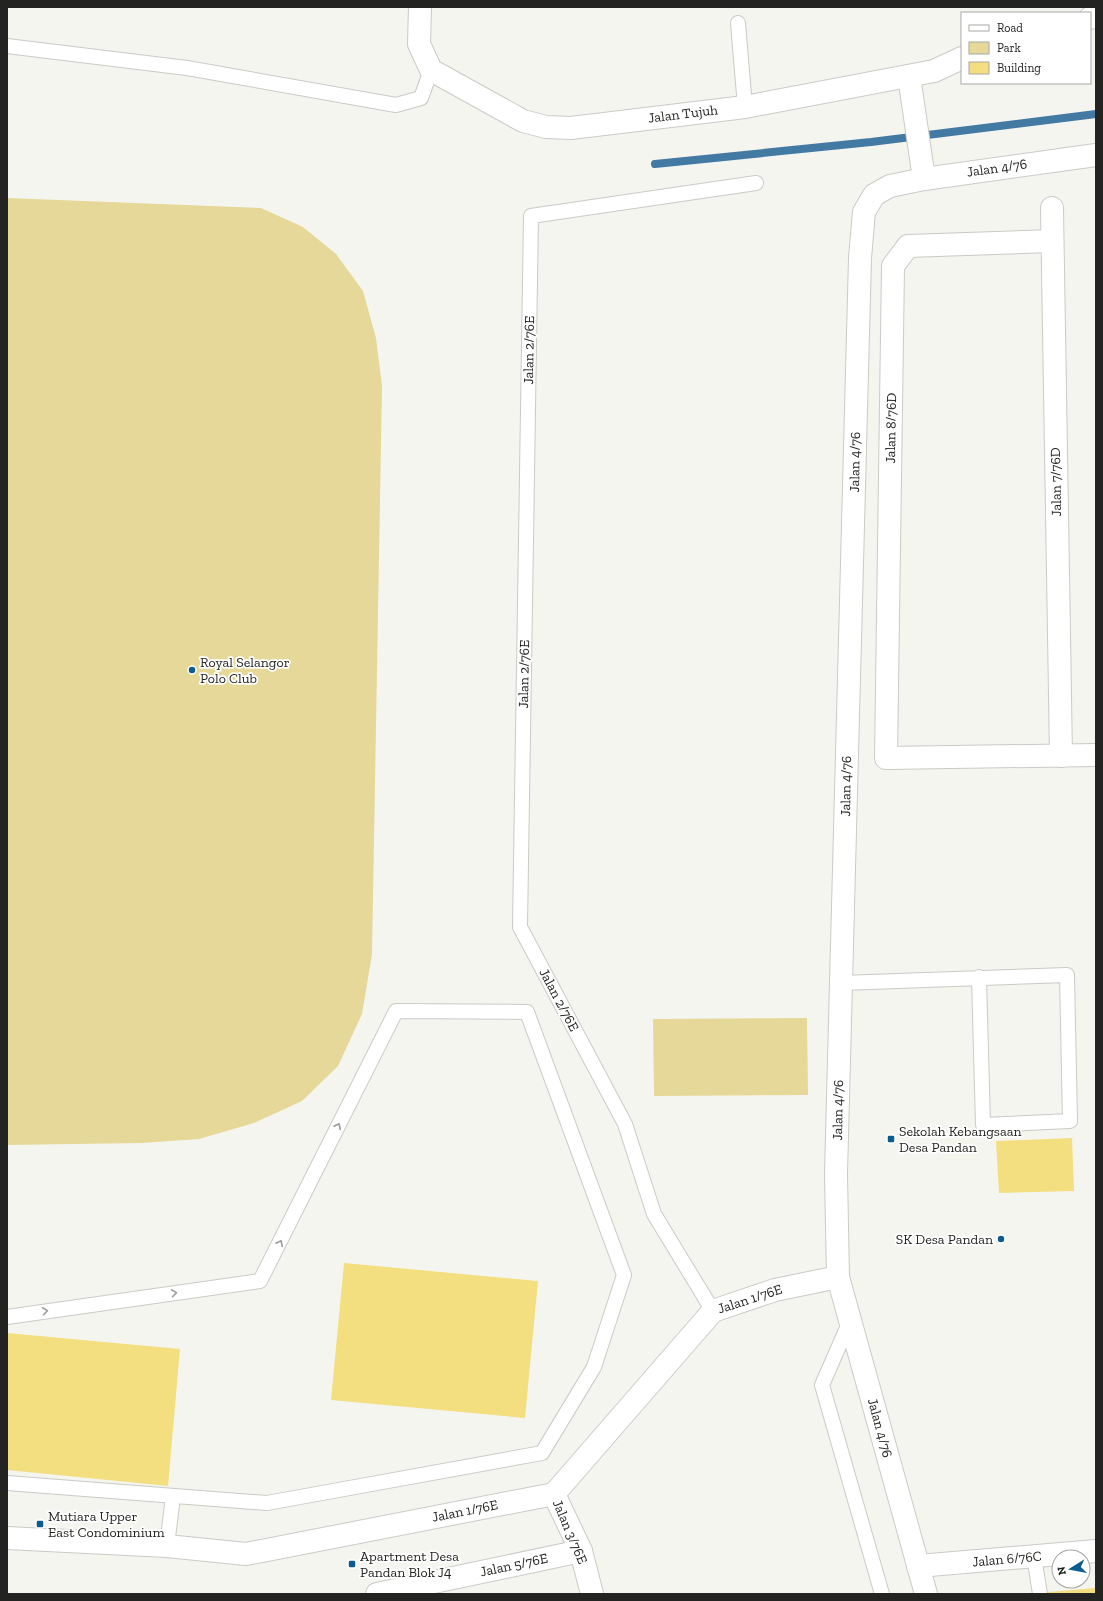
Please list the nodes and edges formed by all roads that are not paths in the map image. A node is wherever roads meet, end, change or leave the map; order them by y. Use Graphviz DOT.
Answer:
graph roads {
  1 [pos="420,7"];
  2 [pos="738,23"];
  3 [pos="7,46"];
  4 [pos="961,58"];
  5 [pos="431,70"];
  6 [pos="909,76"];
  7 [pos="745,106"];
  8 [pos="1096,155"];
  9 [pos="924,179"];
  10 [pos="756,184"];
  11 [pos="1052,208"];
  12 [pos="1052,241"];
  13 [pos="1096,755"];
  14 [pos="1061,756"];
  15 [pos="979,977"];
  16 [pos="841,983"];
  17 [pos="838,1277"];
  18 [pos="713,1311"];
  19 [pos="7,1317"];
  20 [pos="850,1321"];
  21 [pos="7,1483"];
  22 [pos="554,1494"];
  23 [pos="173,1496"];
  24 [pos="7,1538"];
  25 [pos="167,1546"];
  26 [pos="581,1551"];
  27 [pos="1096,1551"];
  28 [pos="1034,1556"];
  29 [pos="918,1566"];
  30 [pos="377,1594"];
  31 [pos="592,1594"];
  32 [pos="882,1594"];
  33 [pos="926,1594"];
  34 [pos="1040,1594"];
  1 -- 5 [label="street"];
  2 -- 7 [label="lane"];
  3 -- 5 [label="lane"];
  4 -- 6 [label="street, Jalan Tujuh"];
  5 -- 7 [label="street, Jalan Tujuh"];
  6 -- 7 [label="street, Jalan Tujuh"];
  6 -- 9 [label="street"];
  8 -- 9 [label="street, Jalan 4/76"];
  9 -- 16 [label="street, Jalan 4/76"];
  10 -- 18 [label="lane, Jalan 2/76E"];
  11 -- 12 [label="street, Jalan 7/76D"];
  12 -- 14 [label="street, Jalan 7/76D"];
  12 -- 14 [label="street, Jalan 8/76D"];
  13 -- 14 [label="street"];
  15 -- 15 [label="lane"];
  15 -- 16 [label="lane"];
  16 -- 17 [label="street, Jalan 4/76"];
  17 -- 18 [label="street, Jalan 1/76E"];
  17 -- 20 [label="street, Jalan 4/76"];
  18 -- 22 [label="street, Jalan 1/76E"];
  19 -- 23 [label="lane, one-way"];
  20 -- 29 [label="street, Jalan 4/76"];
  20 -- 32 [label="lane"];
  21 -- 23 [label="lane"];
  22 -- 25 [label="street, Jalan 1/76E"];
  22 -- 26 [label="street, Jalan 3/76E"];
  23 -- 25 [label="lane"];
  24 -- 25 [label="street, Jalan 1/76E"];
  26 -- 30 [label="street, Jalan 5/76E"];
  26 -- 31 [label="street, Jalan 3/76E"];
  27 -- 28 [label="street, Jalan 6/76C"];
  28 -- 29 [label="street, Jalan 6/76C"];
  28 -- 34 [label="lane"];
  29 -- 33 [label="street, Jalan 4/76"];
}
